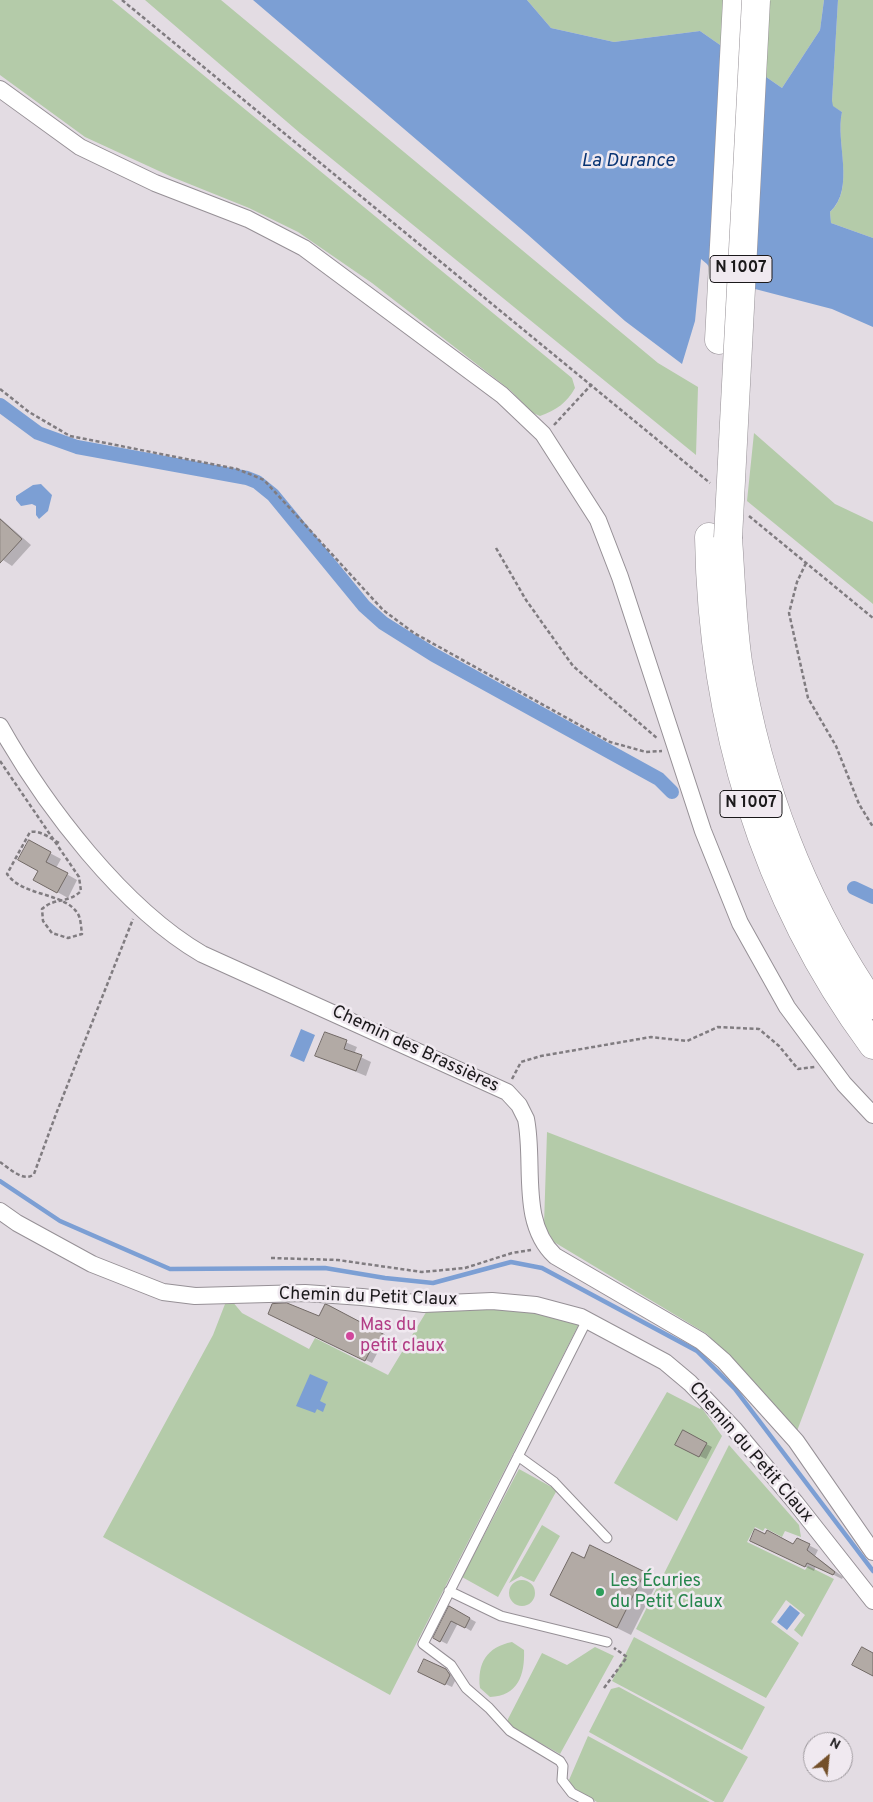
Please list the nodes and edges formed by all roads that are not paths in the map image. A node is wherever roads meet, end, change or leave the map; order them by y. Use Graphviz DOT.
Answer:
graph roads {
  1 [pos="737,0"];
  2 [pos="756,0"];
  3 [pos="0,89"];
  4 [pos="719,537"];
  5 [pos="0,726"];
  6 [pos="873,1006"];
  7 [pos="873,1045"];
  8 [pos="873,1115"];
  9 [pos="0,1211"];
  10 [pos="587,1320"];
  11 [pos="518,1456"];
  12 [pos="607,1538"];
  13 [pos="873,1552"];
  14 [pos="449,1590"];
  15 [pos="873,1601"];
  16 [pos="607,1642"];
  17 [pos="589,1802"];
  1 -- 4 [label="highway, N 1007"];
  2 -- 4 [label="highway, N 1007, bridge"];
  3 -- 8 [label="street"];
  4 -- 6 [label="highway, N 1007"];
  4 -- 7 [label="highway, N 1007"];
  5 -- 13 [label="street, Chemin des Brassières"];
  9 -- 10 [label="street, Chemin du Petit Claux"];
  10 -- 11 [label="lane"];
  10 -- 15 [label="street, Chemin du Petit Claux"];
  11 -- 12 [label="lane"];
  11 -- 14 [label="lane"];
  14 -- 16 [label="lane"];
  14 -- 17 [label="lane"];
}
